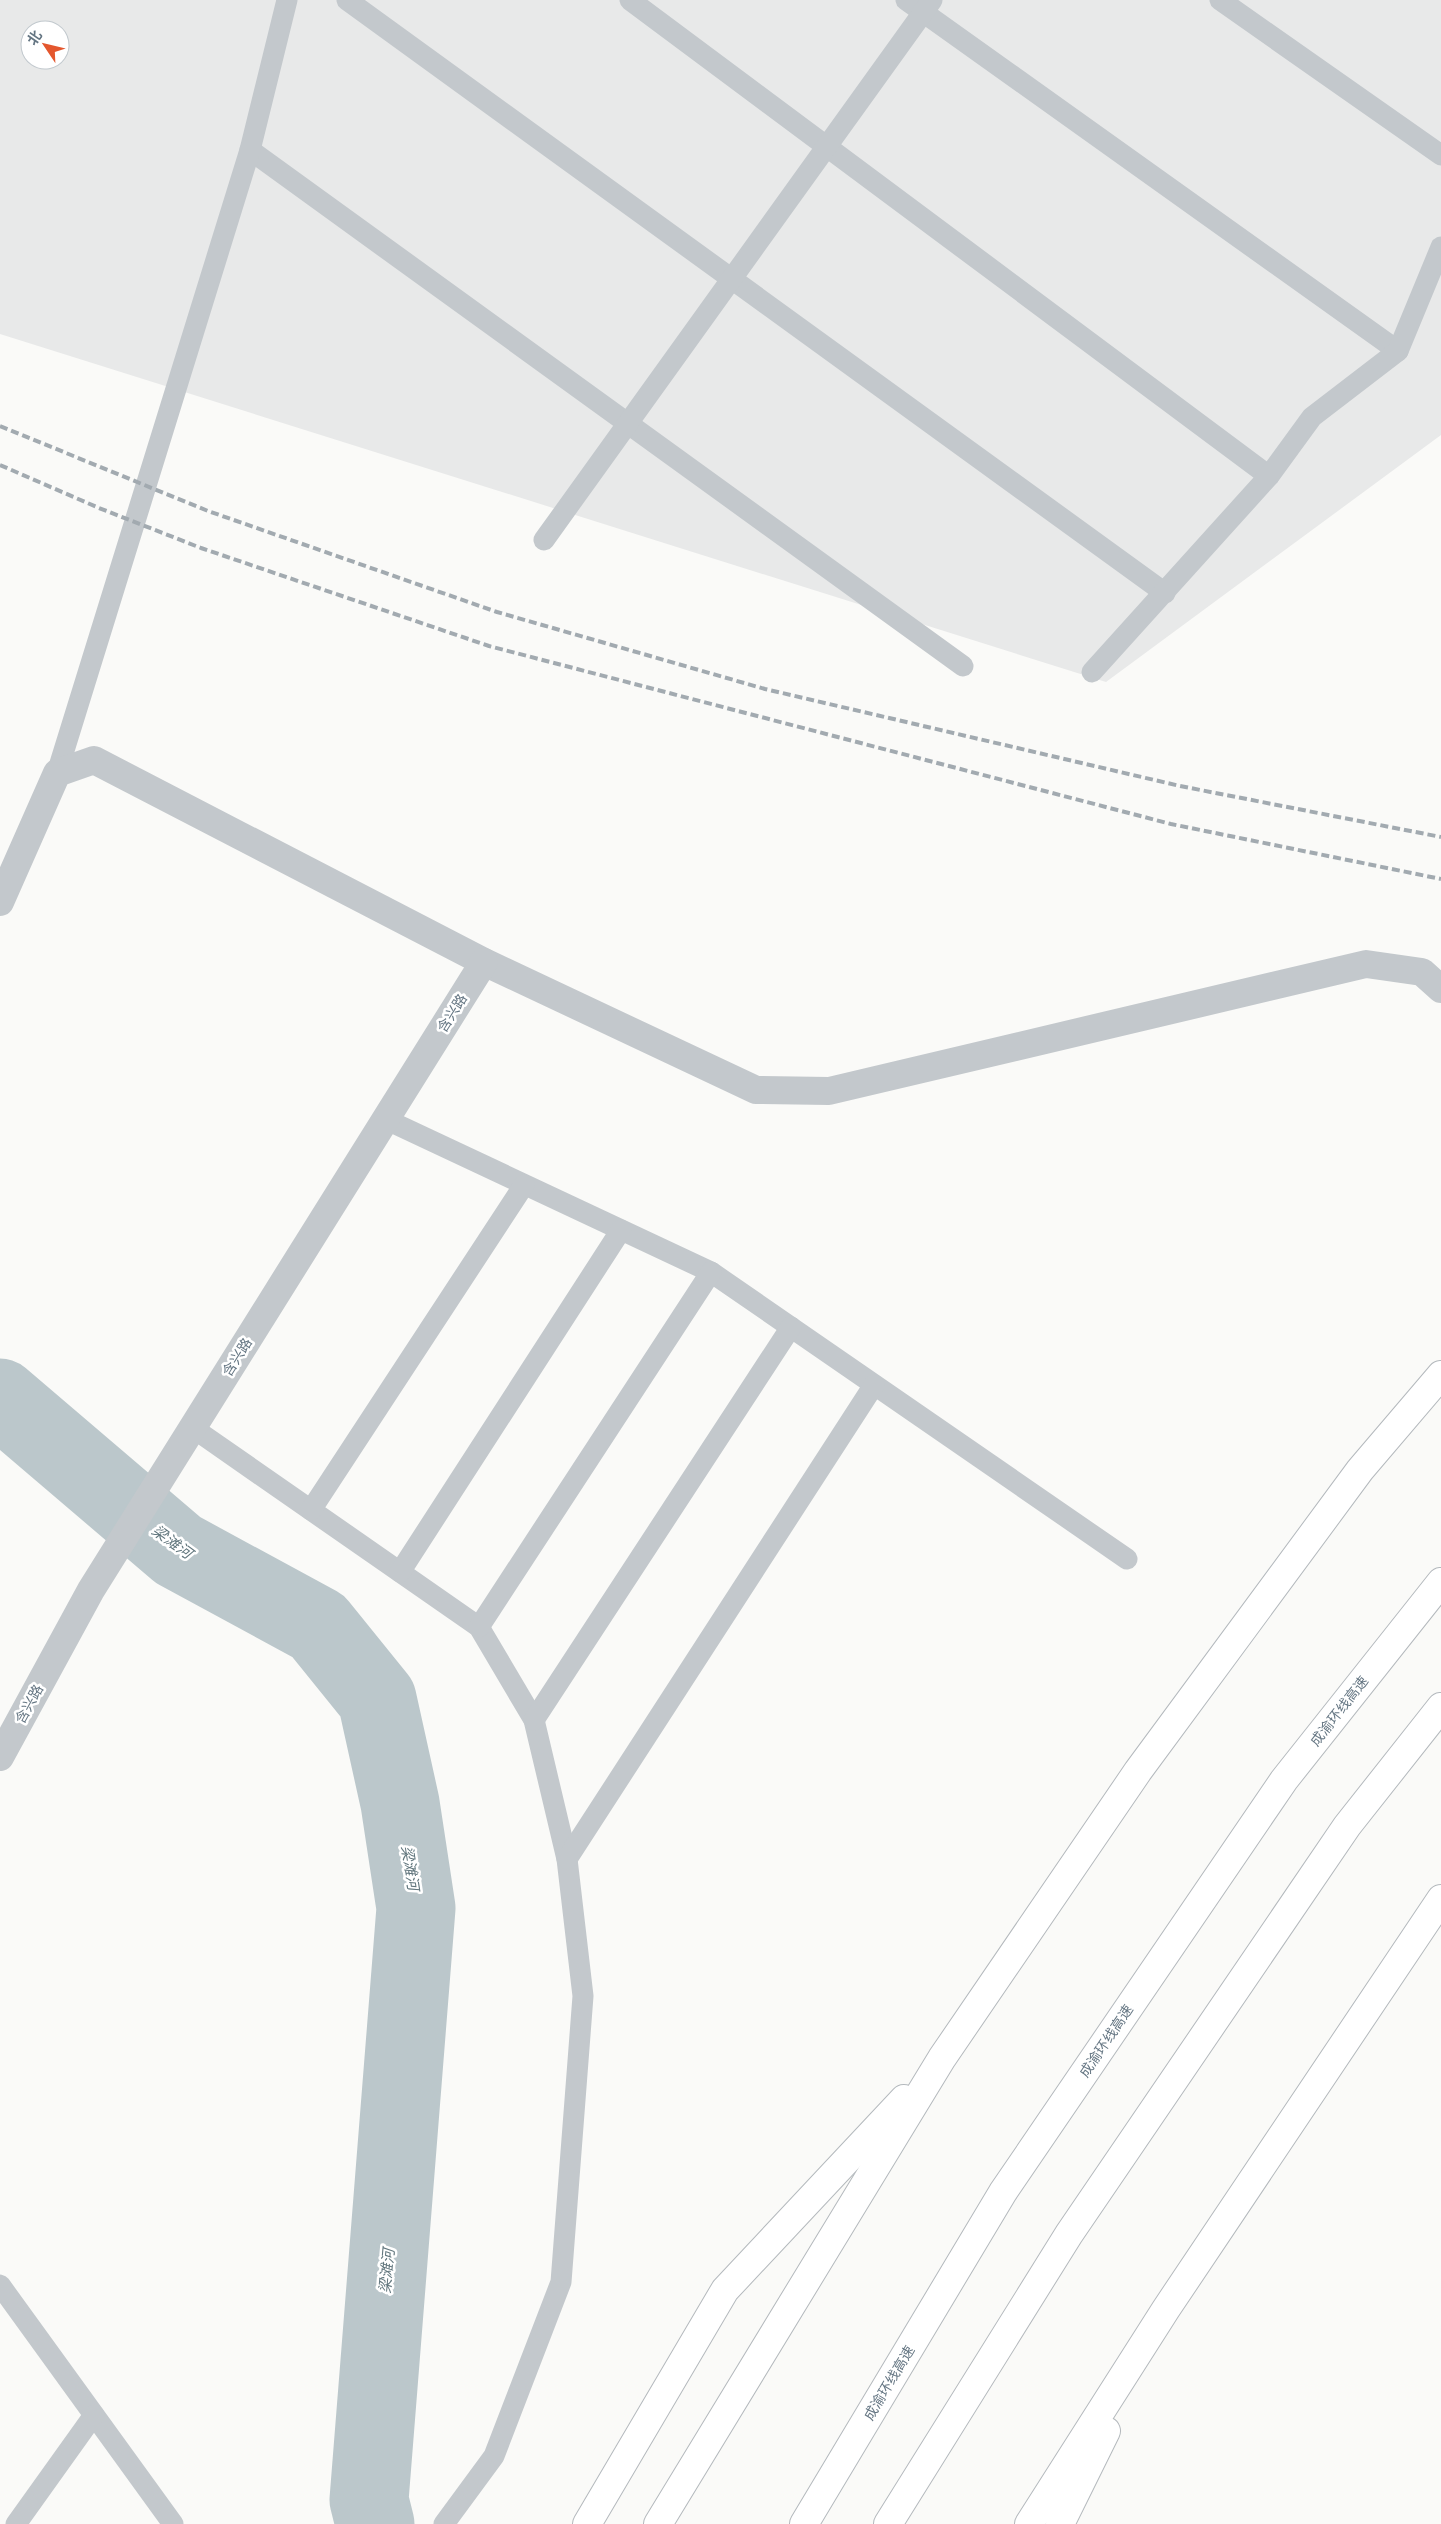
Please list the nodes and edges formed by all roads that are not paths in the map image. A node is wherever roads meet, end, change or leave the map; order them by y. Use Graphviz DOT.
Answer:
graph roads {
  1 [pos="287,0"];
  2 [pos="347,0"];
  3 [pos="630,0"];
  4 [pos="1220,0"];
  5 [pos="920,4"];
  6 [pos="826,146"];
  7 [pos="250,150"];
  8 [pos="1441,155"];
  9 [pos="1441,247"];
  10 [pos="731,278"];
  11 [pos="1398,352"];
  12 [pos="628,424"];
  13 [pos="1269,476"];
  14 [pos="544,540"];
  15 [pos="1165,593"];
  16 [pos="963,666"];
  17 [pos="1092,672"];
  18 [pos="58,773"];
  19 [pos="0,902"];
  20 [pos="484,962"];
  21 [pos="1441,989"];
  22 [pos="385,1119"];
  23 [pos="524,1184"];
  24 [pos="621,1230"];
  25 [pos="712,1272"];
  26 [pos="791,1327"];
  27 [pos="1441,1375"];
  28 [pos="874,1384"];
  29 [pos="193,1428"];
  30 [pos="311,1510"];
  31 [pos="1127,1559"];
  32 [pos="400,1572"];
  33 [pos="1441,1582"];
  34 [pos="479,1628"];
  35 [pos="1441,1707"];
  36 [pos="534,1720"];
  37 [pos="0,1757"];
  38 [pos="567,1859"];
  39 [pos="1441,1899"];
  40 [pos="942,2058"];
  41 [pos="0,2285"];
  42 [pos="1166,2309"];
  43 [pos="94,2415"];
  44 [pos="16,2524"];
  45 [pos="173,2524"];
  46 [pos="444,2524"];
  47 [pos="587,2524"];
  48 [pos="658,2524"];
  49 [pos="804,2524"];
  50 [pos="888,2524"];
  51 [pos="1029,2524"];
  52 [pos="1060,2524"];
  1 -- 7 [label="lane"];
  2 -- 10 [label="lane"];
  3 -- 6 [label="lane"];
  4 -- 8 [label="lane"];
  5 -- 6 [label="lane"];
  5 -- 11 [label="lane"];
  6 -- 10 [label="lane"];
  6 -- 13 [label="lane"];
  7 -- 12 [label="lane"];
  7 -- 18 [label="lane"];
  9 -- 11 [label="lane"];
  10 -- 12 [label="lane"];
  10 -- 15 [label="lane"];
  11 -- 13 [label="lane"];
  12 -- 14 [label="lane"];
  12 -- 16 [label="lane"];
  13 -- 15 [label="lane"];
  15 -- 17 [label="lane"];
  18 -- 19 [label="street"];
  18 -- 20 [label="street"];
  20 -- 21 [label="street"];
  20 -- 22 [label="street, 含兴路"];
  22 -- 23 [label="lane"];
  22 -- 29 [label="street, 含兴路"];
  23 -- 24 [label="lane"];
  23 -- 30 [label="lane"];
  24 -- 25 [label="lane"];
  24 -- 32 [label="lane"];
  25 -- 26 [label="lane"];
  25 -- 34 [label="lane"];
  26 -- 28 [label="lane"];
  26 -- 36 [label="lane"];
  27 -- 40 [label="highway"];
  28 -- 31 [label="lane"];
  28 -- 38 [label="lane"];
  29 -- 30 [label="lane"];
  29 -- 37 [label="street, 含兴路"];
  30 -- 32 [label="lane"];
  32 -- 34 [label="lane"];
  33 -- 49 [label="highway, 成渝环线高速"];
  34 -- 36 [label="lane"];
  35 -- 50 [label="highway"];
  36 -- 38 [label="lane"];
  38 -- 46 [label="lane"];
  39 -- 42 [label="highway"];
  40 -- 47 [label="highway"];
  40 -- 48 [label="highway"];
  41 -- 43 [label="lane"];
  42 -- 51 [label="highway"];
  42 -- 52 [label="highway"];
  43 -- 44 [label="lane"];
  43 -- 45 [label="lane"];
}
